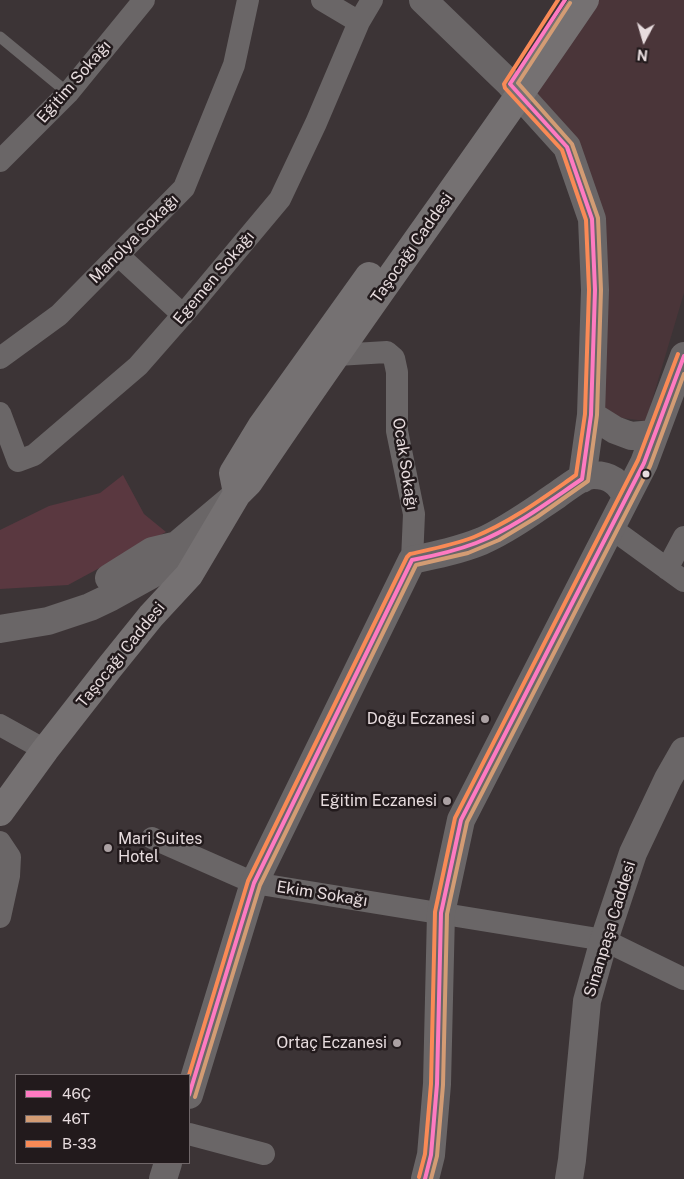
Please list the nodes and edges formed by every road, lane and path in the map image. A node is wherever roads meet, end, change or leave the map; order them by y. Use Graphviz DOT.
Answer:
graph roads {
  1 [pos="144,0"];
  2 [pos="248,0"];
  3 [pos="322,0"];
  4 [pos="372,0"];
  5 [pos="423,0"];
  6 [pos="565,0"];
  7 [pos="585,0"];
  8 [pos="359,22"];
  9 [pos="0,37"];
  10 [pos="515,90"];
  11 [pos="68,93"];
  12 [pos="0,161"];
  13 [pos="118,255"];
  14 [pos="183,315"];
  15 [pos="329,350"];
  16 [pos="684,356"];
  17 [pos="0,358"];
  18 [pos="0,413"];
  19 [pos="591,414"];
  20 [pos="654,434"];
  21 [pos="582,479"];
  22 [pos="237,494"];
  23 [pos="626,497"];
  24 [pos="610,528"];
  25 [pos="684,537"];
  26 [pos="177,545"];
  27 [pos="412,560"];
  28 [pos="676,575"];
  29 [pos="0,613"];
  30 [pos="0,629"];
  31 [pos="0,725"];
  32 [pos="46,750"];
  33 [pos="684,751"];
  34 [pos="0,812"];
  35 [pos="152,838"];
  36 [pos="0,842"];
  37 [pos="254,883"];
  38 [pos="441,913"];
  39 [pos="0,917"];
  40 [pos="604,940"];
  41 [pos="684,979"];
  42 [pos="190,1092"];
  43 [pos="190,1134"];
  44 [pos="264,1154"];
  45 [pos="168,1164"];
  46 [pos="163,1179"];
  47 [pos="425,1179"];
  48 [pos="569,1179"];
  1 -- 11 [label="street, Eğitim Sokağı"];
  2 -- 13 [label="street, Manolya Sokağı"];
  3 -- 8 [label="street"];
  4 -- 8 [label="street, Egemen Sokağı"];
  5 -- 10 [label="street"];
  6 -- 10 [label="main road, Taşocağı Caddesi"];
  7 -- 10 [label="main road, Taşocağı Caddesi"];
  8 -- 14 [label="street, Egemen Sokağı"];
  9 -- 11 [label="lane"];
  10 -- 15 [label="main road, Taşocağı Caddesi"];
  10 -- 19 [label="street"];
  11 -- 12 [label="street, Eğitim Sokağı"];
  13 -- 14 [label="street"];
  13 -- 17 [label="street, Manolya Sokağı"];
  14 -- 18 [label="street, Egemen Sokağı"];
  15 -- 22 [label="main road, Taşocağı Caddesi"];
  15 -- 27 [label="street, Ocak Sokağı"];
  16 -- 20 [label="street"];
  19 -- 20 [label="street"];
  19 -- 21 [label="street"];
  20 -- 23 [label="street"];
  21 -- 23 [label="street"];
  21 -- 27 [label="street"];
  22 -- 26 [label="street"];
  22 -- 32 [label="main road, Taşocağı Caddesi"];
  23 -- 24 [label="street"];
  24 -- 28 [label="street"];
  24 -- 38 [label="street"];
  25 -- 28 [label="street"];
  26 -- 29 [label="street"];
  26 -- 30 [label="street"];
  27 -- 37 [label="street"];
  31 -- 32 [label="street"];
  32 -- 34 [label="main road, Taşocağı Caddesi"];
  33 -- 40 [label="street, Sinanpaşa Caddesi"];
  35 -- 37 [label="street, Ekim Sokağı"];
  36 -- 39 [label="street"];
  37 -- 38 [label="street, Ekim Sokağı"];
  37 -- 42 [label="street"];
  38 -- 40 [label="street, Ekim Sokağı"];
  38 -- 47 [label="street"];
  40 -- 41 [label="street, Ekim Sokağı"];
  40 -- 48 [label="street, Sinanpaşa Caddesi"];
  43 -- 44 [label="street"];
  45 -- 46 [label="street"];
}
